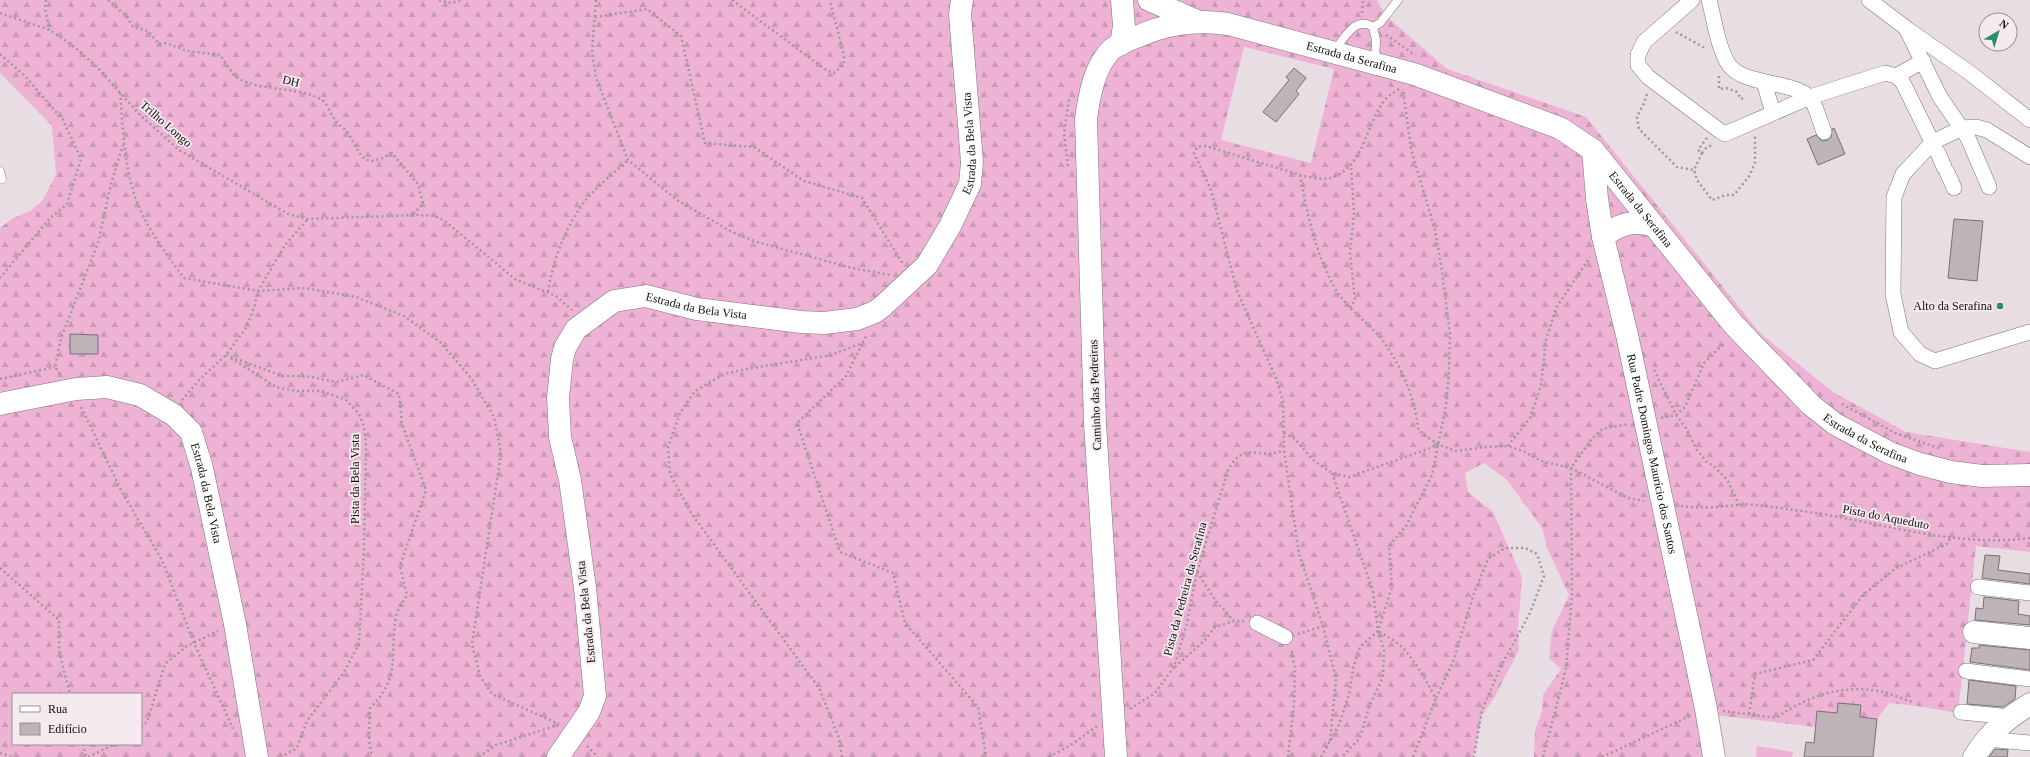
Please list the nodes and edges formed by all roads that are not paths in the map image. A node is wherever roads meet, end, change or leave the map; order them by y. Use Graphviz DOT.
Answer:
graph roads {
  1 [pos="962,0"];
  2 [pos="1122,0"];
  3 [pos="1149,0"];
  4 [pos="1398,0"];
  5 [pos="1692,0"];
  6 [pos="1709,0"];
  7 [pos="1870,0"];
  8 [pos="1197,21"];
  9 [pos="1373,27"];
  10 [pos="1906,28"];
  11 [pos="1121,44"];
  12 [pos="1334,51"];
  13 [pos="1922,61"];
  14 [pos="1374,62"];
  15 [pos="1896,76"];
  16 [pos="1764,82"];
  17 [pos="1810,98"];
  18 [pos="1767,116"];
  19 [pos="2030,120"];
  20 [pos="1962,128"];
  21 [pos="1824,132"];
  22 [pos="1936,148"];
  23 [pos="1593,150"];
  24 [pos="2030,157"];
  25 [pos="1989,187"];
  26 [pos="1956,193"];
  27 [pos="1652,225"];
  28 [pos="1603,237"];
  29 [pos="2030,332"];
  30 [pos="0,404"];
  31 [pos="2030,475"];
  32 [pos="1978,587"];
  33 [pos="2030,593"];
  34 [pos="1251,622"];
  35 [pos="1974,632"];
  36 [pos="1287,638"];
  37 [pos="2030,638"];
  38 [pos="1966,672"];
  39 [pos="2030,679"];
  40 [pos="2030,704"];
  41 [pos="1962,712"];
  42 [pos="2010,717"];
  43 [pos="2030,743"];
  44 [pos="1980,748"];
  45 [pos="257,757"];
  46 [pos="558,757"];
  47 [pos="1116,757"];
  48 [pos="1714,757"];
  1 -- 46 [label="street, Estrada da Bela Vista"];
  2 -- 11 [label="street"];
  3 -- 8 [label="street"];
  4 -- 9 [label="lane"];
  5 -- 18 [label="street"];
  6 -- 16 [label="street"];
  7 -- 10 [label="street"];
  8 -- 11 [label="street, Caminho das Pedreiras"];
  8 -- 12 [label="street, Estrada da Serafina"];
  9 -- 12 [label="lane"];
  9 -- 14 [label="lane"];
  10 -- 13 [label="street"];
  10 -- 19 [label="street"];
  11 -- 47 [label="street, Caminho das Pedreiras"];
  12 -- 14 [label="street, Estrada da Serafina"];
  13 -- 15 [label="street"];
  13 -- 20 [label="street"];
  14 -- 23 [label="street, Estrada da Serafina"];
  15 -- 17 [label="street"];
  15 -- 22 [label="street"];
  16 -- 17 [label="street"];
  16 -- 18 [label="street"];
  17 -- 18 [label="street"];
  17 -- 21 [label="street"];
  20 -- 22 [label="street"];
  20 -- 24 [label="street"];
  20 -- 25 [label="street"];
  22 -- 26 [label="street"];
  22 -- 29 [label="street"];
  23 -- 27 [label="street, Estrada da Serafina"];
  23 -- 28 [label="street, Rua Padre Domingos Maurício dos Santos"];
  27 -- 28 [label="street"];
  27 -- 31 [label="street, Estrada da Serafina"];
  28 -- 48 [label="street, Rua Padre Domingos Maurício dos Santos"];
  30 -- 45 [label="street, Estrada da Bela Vista"];
  32 -- 33 [label="street"];
  34 -- 36 [label="street"];
  35 -- 37 [label="street"];
  38 -- 39 [label="street"];
  40 -- 42 [label="street"];
  41 -- 42 [label="street"];
  42 -- 44 [label="street"];
  43 -- 44 [label="street"];
}
